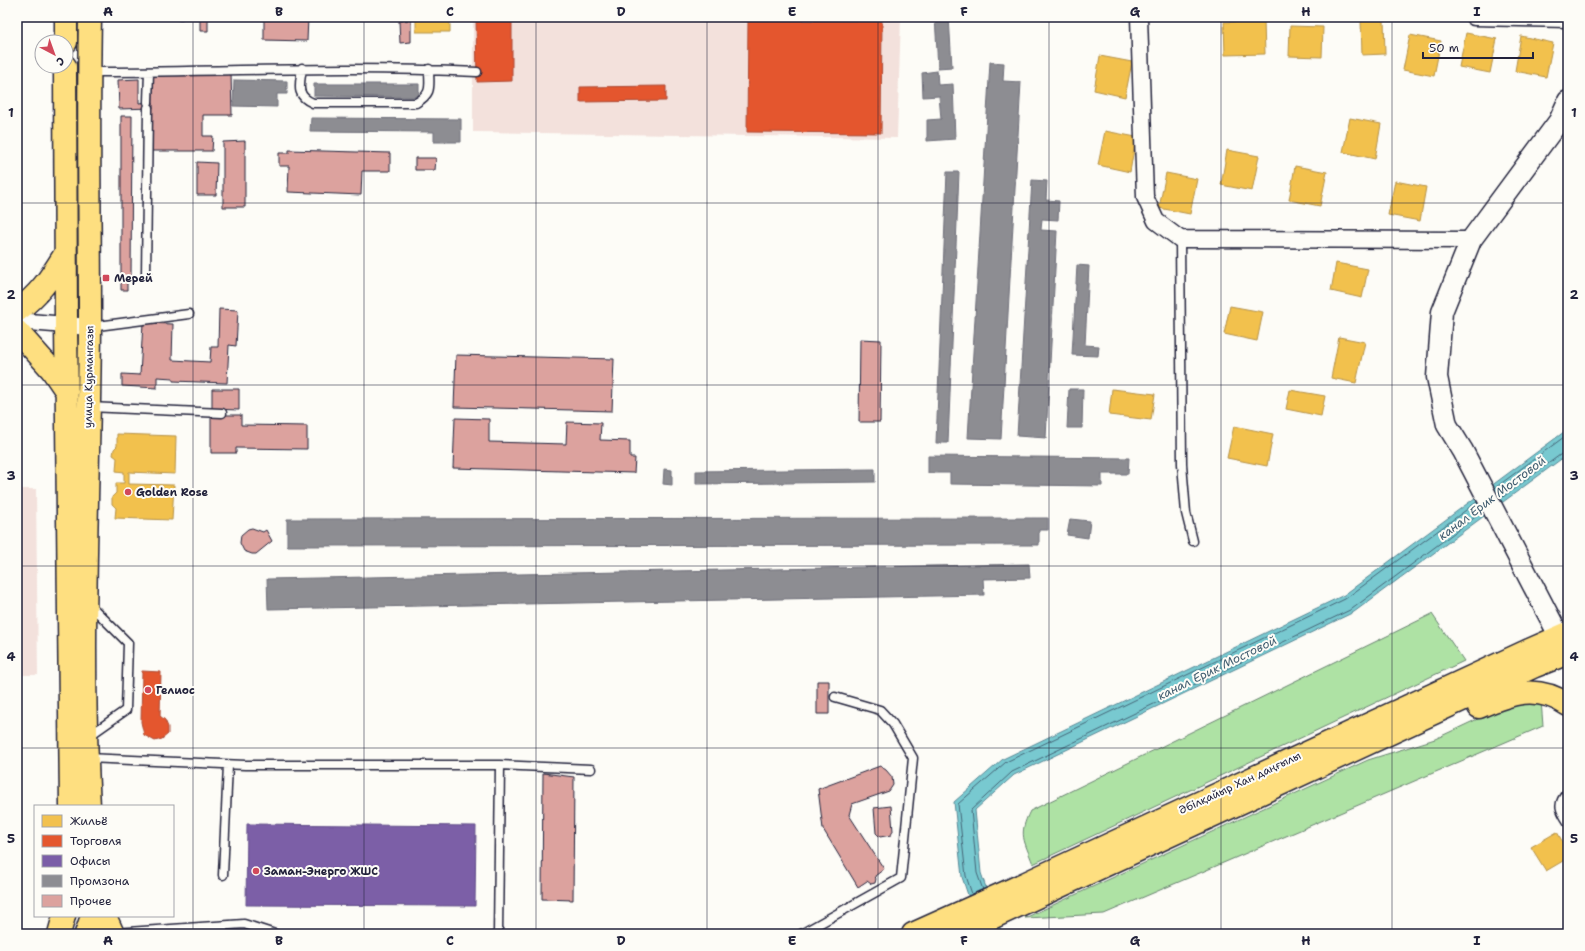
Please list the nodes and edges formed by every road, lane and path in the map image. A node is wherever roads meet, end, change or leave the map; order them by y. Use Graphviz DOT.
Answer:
graph roads {
  1 [pos="66,17"];
  2 [pos="90,17"];
  3 [pos="1139,17"];
  4 [pos="1474,17"];
  5 [pos="1568,19"];
  6 [pos="66,34"];
  7 [pos="302,68"];
  8 [pos="429,69"];
  9 [pos="88,72"];
  10 [pos="149,72"];
  11 [pos="476,72"];
  12 [pos="66,74"];
  13 [pos="1568,101"];
  14 [pos="1180,239"];
  15 [pos="1471,240"];
  16 [pos="66,254"];
  17 [pos="146,276"];
  18 [pos="17,311"];
  19 [pos="189,314"];
  20 [pos="17,321"];
  21 [pos="66,324"];
  22 [pos="90,327"];
  23 [pos="17,331"];
  24 [pos="67,392"];
  25 [pos="88,407"];
  26 [pos="222,413"];
  27 [pos="77,476"];
  28 [pos="1194,541"];
  29 [pos="80,607"];
  30 [pos="1566,644"];
  31 [pos="834,697"];
  32 [pos="1568,705"];
  33 [pos="1407,726"];
  34 [pos="78,747"];
  35 [pos="228,764"];
  36 [pos="500,765"];
  37 [pos="591,769"];
  38 [pos="1568,792"];
  39 [pos="71,805"];
  40 [pos="89,805"];
  41 [pos="1568,822"];
  42 [pos="223,875"];
  43 [pos="1017,897"];
  44 [pos="64,917"];
  45 [pos="77,917"];
  46 [pos="92,917"];
  47 [pos="110,928"];
  48 [pos="59,934"];
  49 [pos="82,934"];
  50 [pos="86,934"];
  51 [pos="275,934"];
  52 [pos="498,934"];
  53 [pos="801,934"];
  54 [pos="912,934"];
  55 [pos="957,934"];
  1 -- 6 [label="main road"];
  2 -- 9 [label="main road, улица Курмангазы"];
  3 -- 14 [label="street"];
  4 -- 5 [label="street"];
  7 -- 8 [label="lane"];
  7 -- 8 [label="lane"];
  7 -- 10 [label="lane"];
  8 -- 11 [label="lane"];
  9 -- 10 [label="lane"];
  9 -- 22 [label="main road, улица Курмангазы"];
  10 -- 17 [label="lane"];
  12 -- 16 [label="main road, улица Курмангазы"];
  13 -- 15 [label="street"];
  14 -- 15 [label="street"];
  14 -- 28 [label="lane"];
  15 -- 30 [label="street"];
  16 -- 18 [label="main road"];
  16 -- 21 [label="main road, улица Курмангазы"];
  19 -- 22 [label="lane"];
  20 -- 21 [label="street"];
  21 -- 22 [label="street"];
  21 -- 24 [label="main road, улица Курмангазы"];
  22 -- 25 [label="main road, улица Курмангазы"];
  23 -- 24 [label="main road"];
  24 -- 27 [label="main road, улица Курмангазы"];
  25 -- 26 [label="lane"];
  25 -- 27 [label="main road, улица Курмангазы"];
  27 -- 29 [label="main road, улица Курмангазы"];
  29 -- 34 [label="main road, улица Курмангазы"];
  29 -- 34 [label="lane"];
  30 -- 33 [label="main road, Әбілқайыр Хан даңғылы"];
  30 -- 43 [label="main road, Әбілқайыр Хан даңғылы"];
  31 -- 53 [label="lane"];
  32 -- 33 [label="main road"];
  33 -- 43 [label="main road, Әбілқайыр Хан даңғылы"];
  34 -- 35 [label="lane"];
  34 -- 39 [label="main road, улица Курмангазы"];
  34 -- 40 [label="main road, улица Курмангазы"];
  35 -- 36 [label="lane"];
  35 -- 42 [label="lane"];
  36 -- 37 [label="lane"];
  36 -- 52 [label="lane"];
  38 -- 41 [label="lane"];
  43 -- 54 [label="main road, Әбілқайыр Хан даңғылы"];
  43 -- 55 [label="main road, Әбілқайыр Хан даңғылы"];
  44 -- 48 [label="main road"];
  45 -- 49 [label="main road"];
  46 -- 50 [label="main road"];
  47 -- 51 [label="lane"];
}
